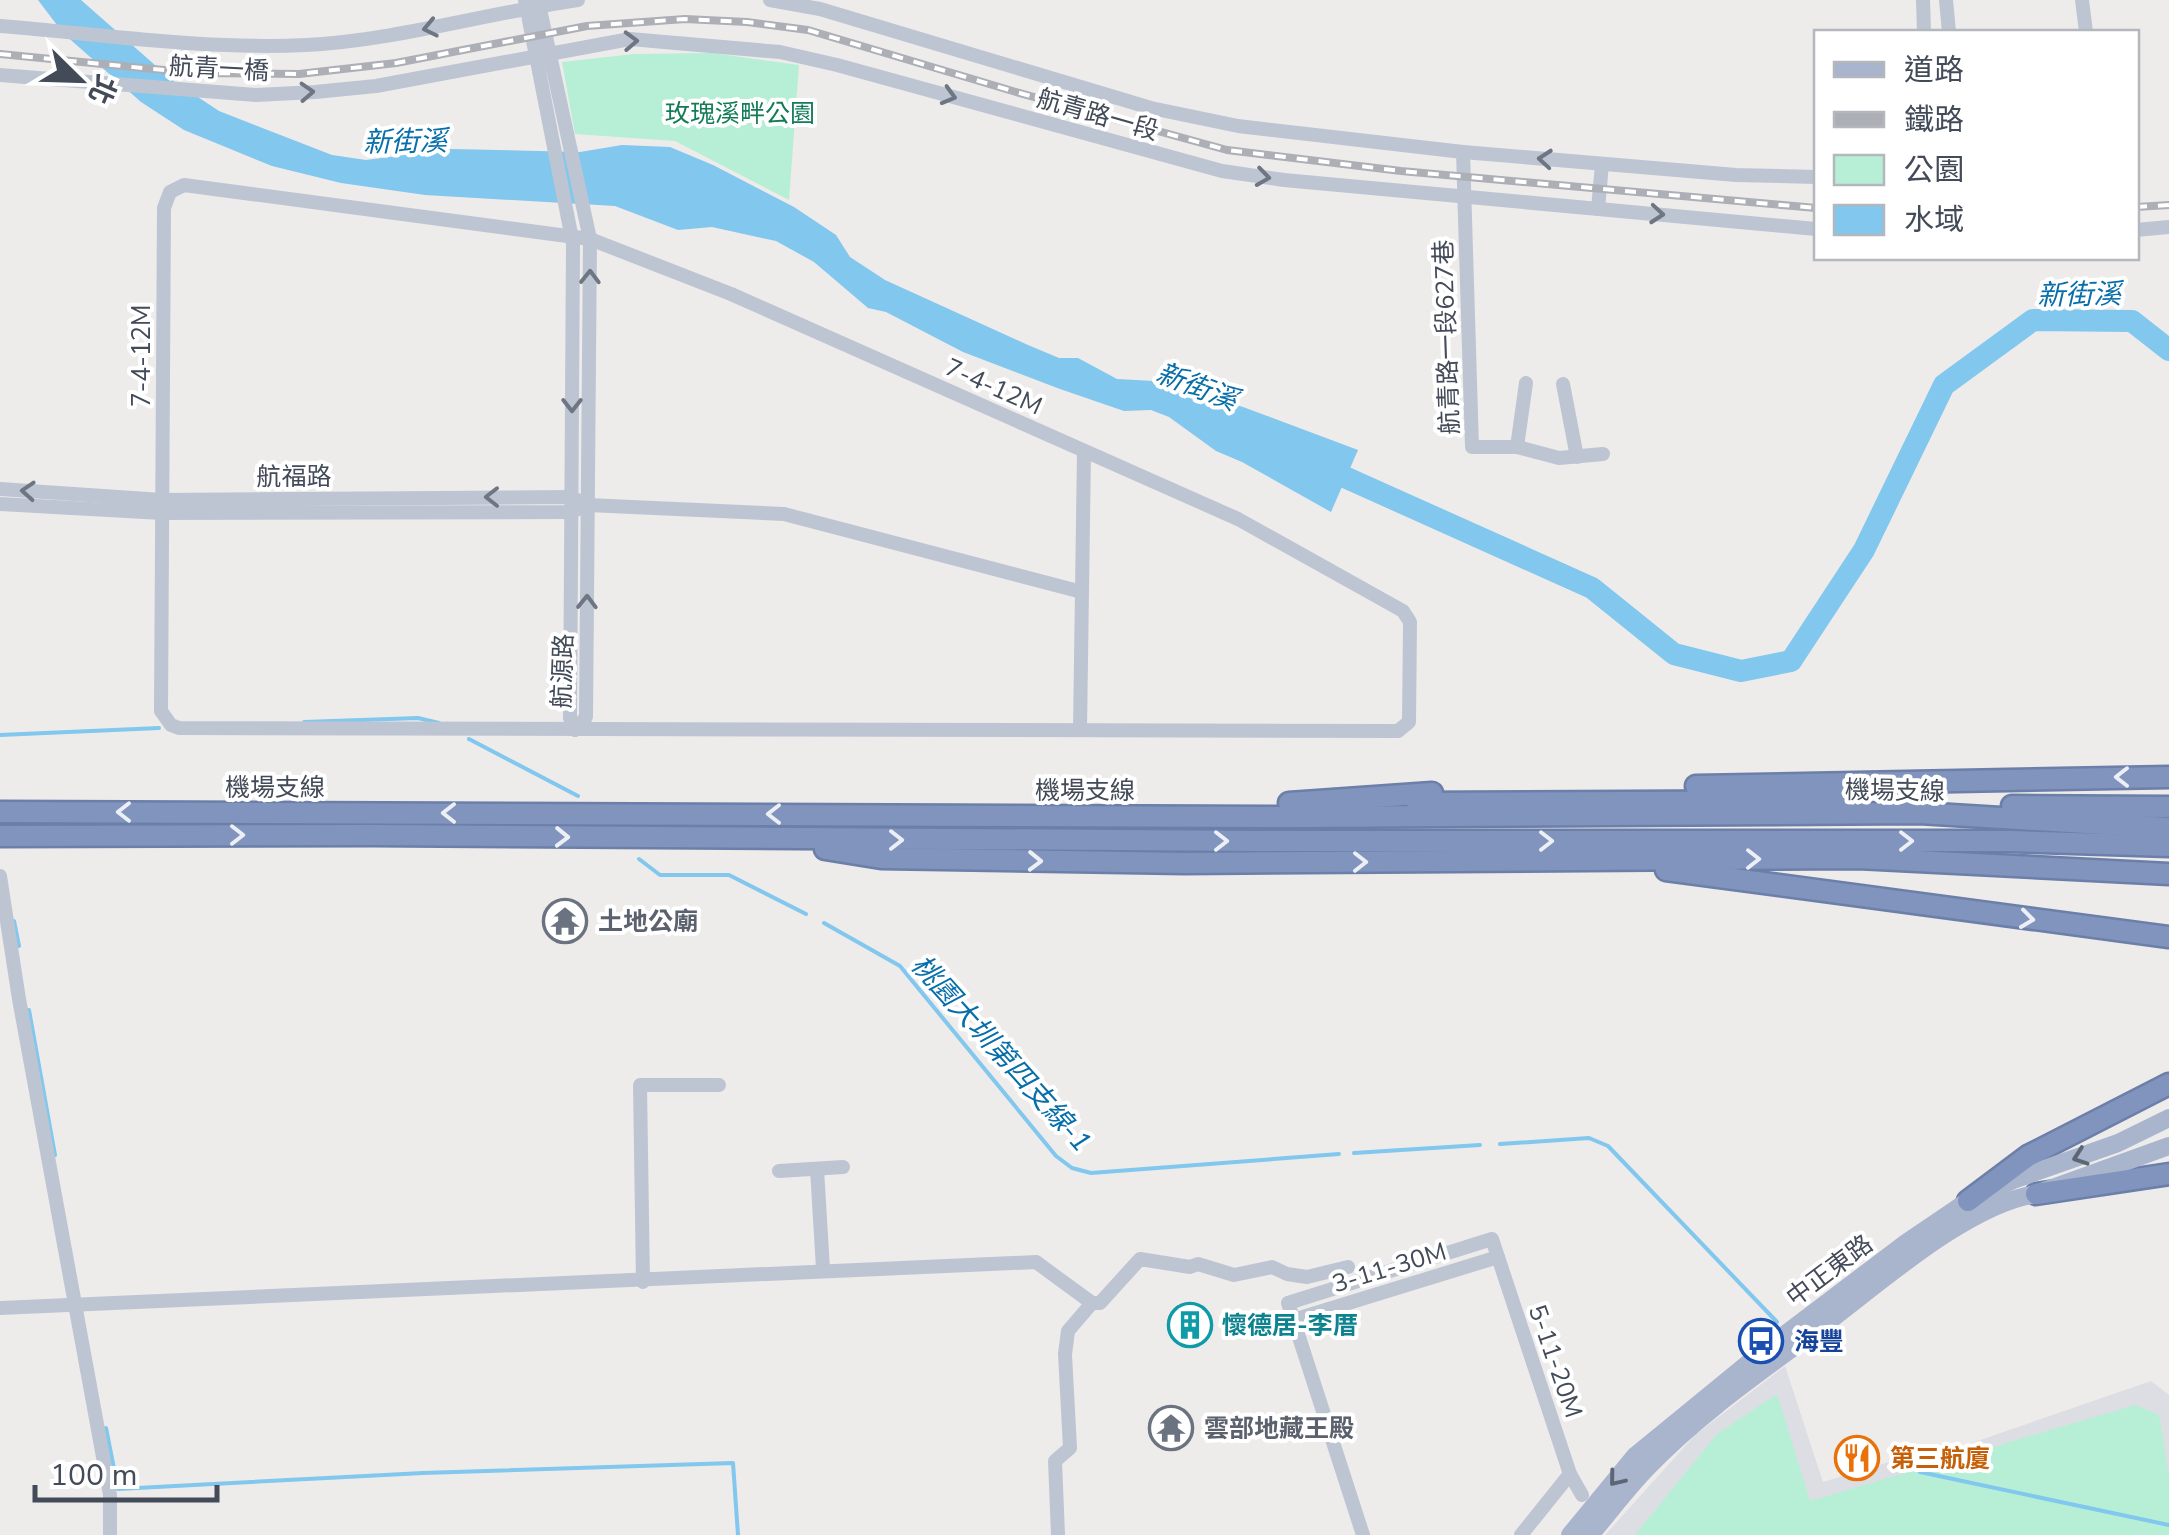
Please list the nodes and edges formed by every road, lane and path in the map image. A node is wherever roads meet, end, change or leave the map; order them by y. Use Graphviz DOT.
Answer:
graph roads {
  1 [pos="578,0"];
  2 [pos="770,0"];
  3 [pos="1923,0"];
  4 [pos="1946,0"];
  5 [pos="2082,0"];
  6 [pos="532,3"];
  7 [pos="0,26"];
  8 [pos="1924,30"];
  9 [pos="1949,30"];
  10 [pos="2086,30"];
  11 [pos="551,52"];
  12 [pos="536,59"];
  13 [pos="0,75"];
  14 [pos="376,86"];
  15 [pos="1463,152"];
  16 [pos="1602,164"];
  17 [pos="1814,177"];
  18 [pos="1463,196"];
  19 [pos="1598,209"];
  20 [pos="2169,228"];
  21 [pos="1814,229"];
  22 [pos="2139,230"];
  23 [pos="571,238"];
  24 [pos="590,239"];
  25 [pos="1526,384"];
  26 [pos="1563,384"];
  27 [pos="1517,448"];
  28 [pos="1084,451"];
  29 [pos="1603,454"];
  30 [pos="1577,457"];
  31 [pos="0,489"];
  32 [pos="0,504"];
  33 [pos="571,504"];
  34 [pos="588,505"];
  35 [pos="162,507"];
  36 [pos="1082,592"];
  37 [pos="575,730"];
  38 [pos="1080,730"];
  39 [pos="2169,777"];
  40 [pos="1289,803"];
  41 [pos="2164,807"];
  42 [pos="0,812"];
  43 [pos="1151,816"];
  44 [pos="2169,828"];
  45 [pos="0,836"];
  46 [pos="764,840"];
  47 [pos="2169,846"];
  48 [pos="1620,861"];
  49 [pos="1991,866"];
  50 [pos="2169,874"];
  51 [pos="0,876"];
  52 [pos="2169,886"];
  53 [pos="2169,936"];
  54 [pos="2169,1084"];
  55 [pos="719,1085"];
  56 [pos="2169,1118"];
  57 [pos="2169,1146"];
  58 [pos="843,1167"];
  59 [pos="817,1169"];
  60 [pos="779,1171"];
  61 [pos="2169,1174"];
  62 [pos="2036,1194"];
  63 [pos="1968,1201"];
  64 [pos="1492,1239"];
  65 [pos="1498,1257"];
  66 [pos="1348,1268"];
  67 [pos="823,1270"];
  68 [pos="643,1282"];
  69 [pos="1092,1303"];
  70 [pos="77,1304"];
  71 [pos="0,1308"];
  72 [pos="1293,1320"];
  73 [pos="1570,1474"];
  74 [pos="1582,1495"];
  75 [pos="110,1535"];
  76 [pos="1058,1535"];
  77 [pos="1364,1535"];
  78 [pos="1521,1535"];
  79 [pos="1570,1535"];
  80 [pos="1590,1535"];
  1 -- 6 [label="street"];
  2 -- 15 [label="street, 航青路一段"];
  3 -- 8 [label="street"];
  4 -- 9 [label="street"];
  5 -- 10 [label="street"];
  6 -- 7 [label="street, 航青一橋, one-way"];
  6 -- 11 [label="street"];
  6 -- 12 [label="street"];
  11 -- 12 [label="street, 航青路一段"];
  11 -- 18 [label="street, 航青路一段, one-way"];
  11 -- 24 [label="street, 航源路"];
  12 -- 14 [label="street, 航青路一段"];
  12 -- 23 [label="street, 航源路"];
  13 -- 14 [label="street, 航青一橋, one-way"];
  16 -- 15 [label="street, 航青路一段, one-way"];
  15 -- 18 [label="street, 航青路一段627巷"];
  16 -- 17 [label="street, 航青路一段"];
  16 -- 19 [label="street"];
  18 -- 19 [label="street, 航青路一段"];
  18 -- 27 [label="street, 航青路一段627巷"];
  19 -- 21 [label="street, 航青路一段, one-way"];
  20 -- 22 [label="street"];
  23 -- 24 [label="street, 7-4-12M"];
  23 -- 33 [label="street, 航源路, one-way"];
  23 -- 35 [label="street, 7-4-12M"];
  24 -- 28 [label="street, 7-4-12M"];
  34 -- 24 [label="street, 航源路, one-way"];
  25 -- 27 [label="street"];
  26 -- 30 [label="street"];
  27 -- 30 [label="street, 航青路一段627巷"];
  28 -- 36 [label="street"];
  28 -- 38 [label="street, 7-4-12M"];
  29 -- 30 [label="street, 航青路一段627巷"];
  35 -- 31 [label="street, 航福路, one-way"];
  32 -- 35 [label="street, 航福路"];
  33 -- 34 [label="street, 航福路"];
  33 -- 35 [label="street, 航福路"];
  33 -- 37 [label="street, 航源路"];
  34 -- 36 [label="street, 航福路"];
  37 -- 34 [label="street, 航源路, one-way"];
  35 -- 37 [label="street, 7-4-12M"];
  36 -- 38 [label="street"];
  37 -- 38 [label="street, 7-4-12M"];
  39 -- 40 [label="highway, one-way"];
  40 -- 41 [label="highway"];
  40 -- 43 [label="highway"];
  43 -- 42 [label="highway, 機場支線, one-way"];
  43 -- 44 [label="highway, 機場支線"];
  45 -- 46 [label="highway, 機場支線, one-way"];
  46 -- 47 [label="highway, 機場支線, one-way"];
  46 -- 48 [label="highway, one-way"];
  48 -- 49 [label="highway, one-way"];
  48 -- 53 [label="highway, one-way"];
  49 -- 50 [label="highway"];
  49 -- 52 [label="highway"];
  51 -- 70 [label="street"];
  54 -- 63 [label="highway"];
  55 -- 68 [label="street"];
  56 -- 63 [label="main road, 中正東路, one-way"];
  57 -- 62 [label="main road, 中正東路"];
  58 -- 59 [label="street"];
  59 -- 60 [label="street"];
  59 -- 67 [label="street"];
  61 -- 62 [label="highway"];
  62 -- 80 [label="main road, 中正東路"];
  63 -- 79 [label="main road, 中正東路, one-way"];
  64 -- 65 [label="street, 5-11-20M"];
  64 -- 72 [label="street, 3-11-30M"];
  65 -- 72 [label="street, 3-11-30M"];
  65 -- 73 [label="street, 5-11-20M"];
  66 -- 69 [label="street"];
  67 -- 68 [label="street"];
  67 -- 69 [label="street"];
  68 -- 70 [label="street"];
  69 -- 76 [label="street"];
  70 -- 71 [label="street"];
  70 -- 75 [label="street"];
  72 -- 77 [label="street"];
  73 -- 74 [label="street, 5-11-20M"];
  73 -- 78 [label="street"];
}
